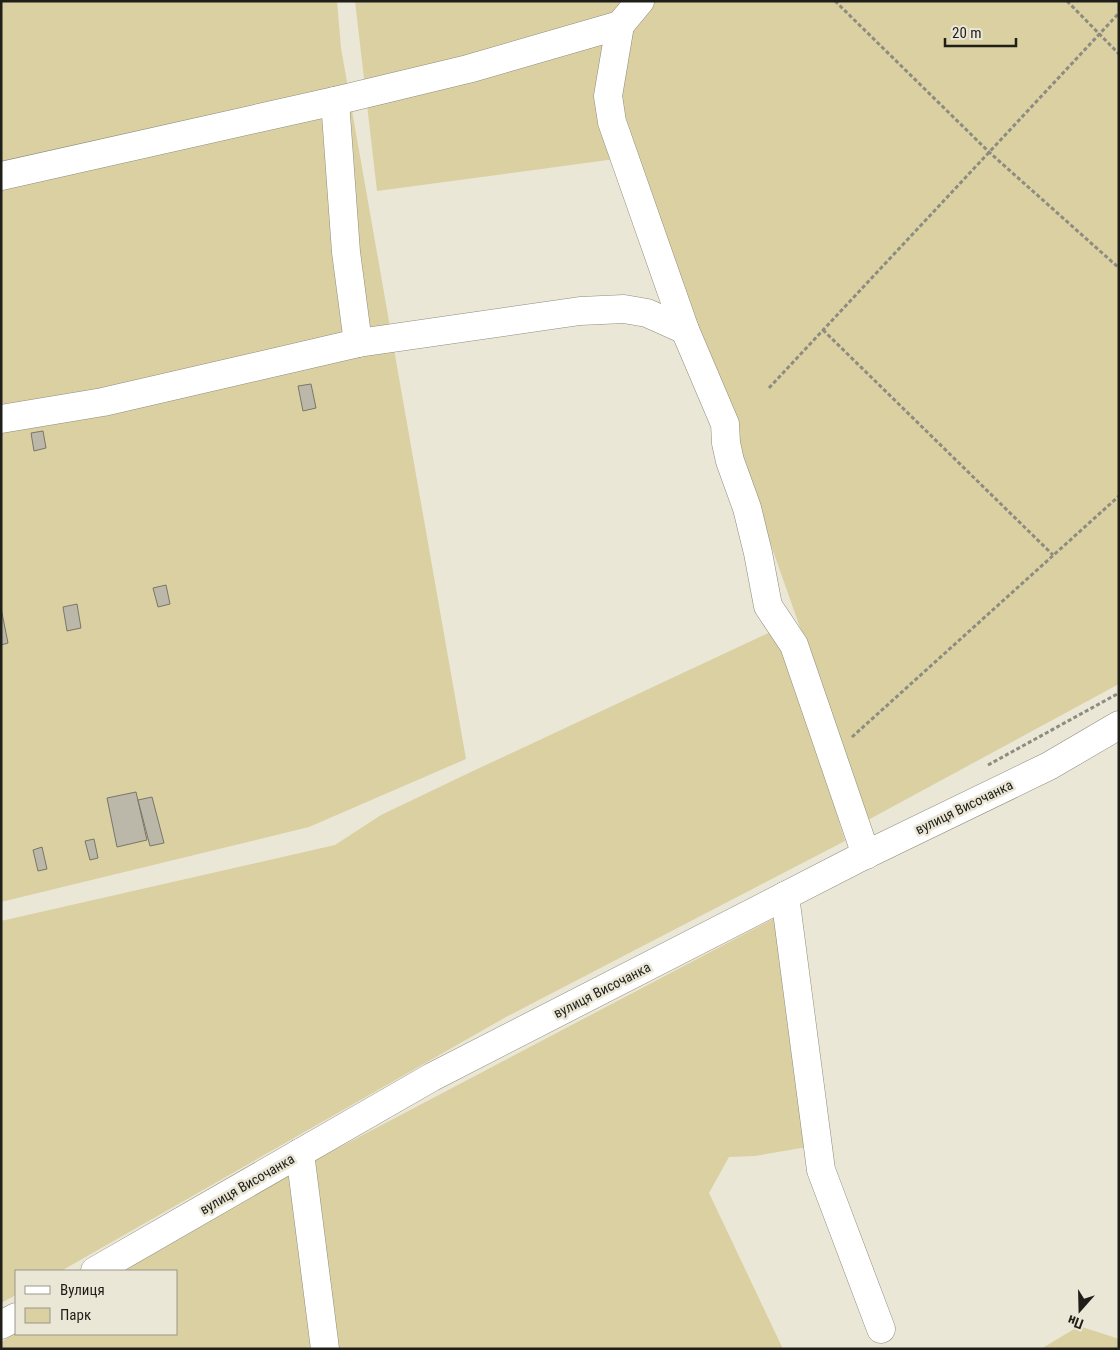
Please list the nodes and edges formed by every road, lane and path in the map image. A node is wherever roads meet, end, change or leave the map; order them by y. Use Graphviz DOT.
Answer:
graph roads {
  1 [pos="640,1"];
  2 [pos="836,1"];
  3 [pos="1067,1"];
  4 [pos="1119,13"];
  5 [pos="620,25"];
  6 [pos="1098,33"];
  7 [pos="1119,54"];
  8 [pos="335,101"];
  9 [pos="989,152"];
  10 [pos="1,176"];
  11 [pos="1119,268"];
  12 [pos="685,330"];
  13 [pos="823,330"];
  14 [pos="358,343"];
  15 [pos="769,388"];
  16 [pos="1,419"];
  17 [pos="1119,496"];
  18 [pos="1053,555"];
  19 [pos="1119,725"];
  20 [pos="832,755"];
  21 [pos="866,855"];
  22 [pos="785,896"];
  23 [pos="300,1153"];
  24 [pos="97,1270"];
  25 [pos="15,1318"];
  26 [pos="1,1325"];
  27 [pos="881,1329"];
  28 [pos="325,1349"];
  1 -- 5 [label="street"];
  2 -- 9 [label="path"];
  3 -- 6 [label="path"];
  4 -- 6 [label="path"];
  5 -- 8 [label="street"];
  5 -- 12 [label="street"];
  6 -- 7 [label="path"];
  6 -- 9 [label="path"];
  8 -- 10 [label="street"];
  8 -- 14 [label="street"];
  9 -- 11 [label="path"];
  9 -- 13 [label="path"];
  12 -- 14 [label="street"];
  12 -- 20 [label="street"];
  13 -- 15 [label="path"];
  13 -- 18 [label="path"];
  14 -- 16 [label="street"];
  17 -- 18 [label="path"];
  18 -- 20 [label="path"];
  19 -- 21 [label="street, вулиця Височанка"];
  20 -- 21 [label="street"];
  21 -- 22 [label="street, вулиця Височанка"];
  22 -- 23 [label="street, вулиця Височанка"];
  22 -- 27 [label="street"];
  23 -- 24 [label="street, вулиця Височанка"];
  23 -- 28 [label="street"];
  25 -- 26 [label="street"];
}
